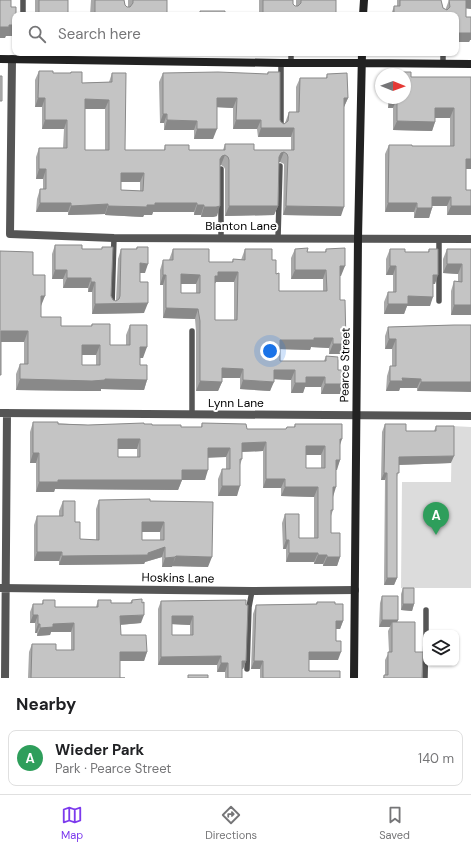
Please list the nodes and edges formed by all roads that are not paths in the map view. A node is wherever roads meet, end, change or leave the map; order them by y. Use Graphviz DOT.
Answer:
graph roads {
  1 [pos="23,0"];
  2 [pos="364,0"];
  3 [pos="23,12"];
  4 [pos="363,12"];
  5 [pos="22,56"];
  6 [pos="291,56"];
  7 [pos="362,56"];
  8 [pos="443,56"];
  9 [pos="123,57"];
  10 [pos="0,59"];
  11 [pos="12,59"];
  12 [pos="281,63"];
  13 [pos="291,63"];
  14 [pos="362,63"];
  15 [pos="443,64"];
  16 [pos="471,64"];
  17 [pos="281,129"];
  18 [pos="280,166"];
  19 [pos="221,169"];
  20 [pos="114,238"];
  21 [pos="221,238"];
  22 [pos="278,238"];
  23 [pos="358,238"];
  24 [pos="439,238"];
  25 [pos="471,239"];
  26 [pos="439,301"];
  27 [pos="112,306"];
  28 [pos="192,331"];
  29 [pos="3,413"];
  30 [pos="192,414"];
  31 [pos="356,415"];
  32 [pos="471,416"];
  33 [pos="3,588"];
  34 [pos="355,590"];
  35 [pos="252,591"];
  36 [pos="426,610"];
  37 [pos="426,630"];
  38 [pos="425,666"];
  39 [pos="247,669"];
  40 [pos="5,678"];
  41 [pos="354,678"];
  42 [pos="425,678"];
  1 -- 3 [label="lane"];
  2 -- 4 [label="street"];
  5 -- 9 [label="street"];
  5 -- 11 [label="street"];
  6 -- 13 [label="lane"];
  7 -- 14 [label="street, Pearce Street"];
  8 -- 15 [label="lane"];
  9 -- 12 [label="street"];
  10 -- 11 [label="street"];
  11 -- 20 [label="street, Blanton Lane"];
  12 -- 13 [label="street"];
  12 -- 17 [label="lane"];
  13 -- 14 [label="street"];
  14 -- 15 [label="street"];
  14 -- 23 [label="street, Pearce Street"];
  15 -- 16 [label="street"];
  18 -- 22 [label="lane"];
  19 -- 21 [label="lane"];
  20 -- 21 [label="street, Blanton Lane"];
  20 -- 27 [label="lane"];
  21 -- 22 [label="street, Blanton Lane"];
  22 -- 23 [label="street, Blanton Lane"];
  23 -- 24 [label="street, Blanton Lane"];
  23 -- 31 [label="street, Pearce Street"];
  24 -- 25 [label="street, Blanton Lane"];
  24 -- 26 [label="lane"];
  28 -- 30 [label="lane"];
  29 -- 30 [label="street, Lynn Lane"];
  29 -- 33 [label="street"];
  30 -- 31 [label="street, Lynn Lane"];
  31 -- 32 [label="street, Lynn Lane"];
  31 -- 34 [label="street, Pearce Street"];
  33 -- 35 [label="street, Hoskins Lane"];
  33 -- 40 [label="street"];
  34 -- 35 [label="street, Hoskins Lane"];
  34 -- 41 [label="street, Pearce Street"];
  35 -- 39 [label="lane"];
  36 -- 37 [label="lane"];
  38 -- 42 [label="lane"];
}
